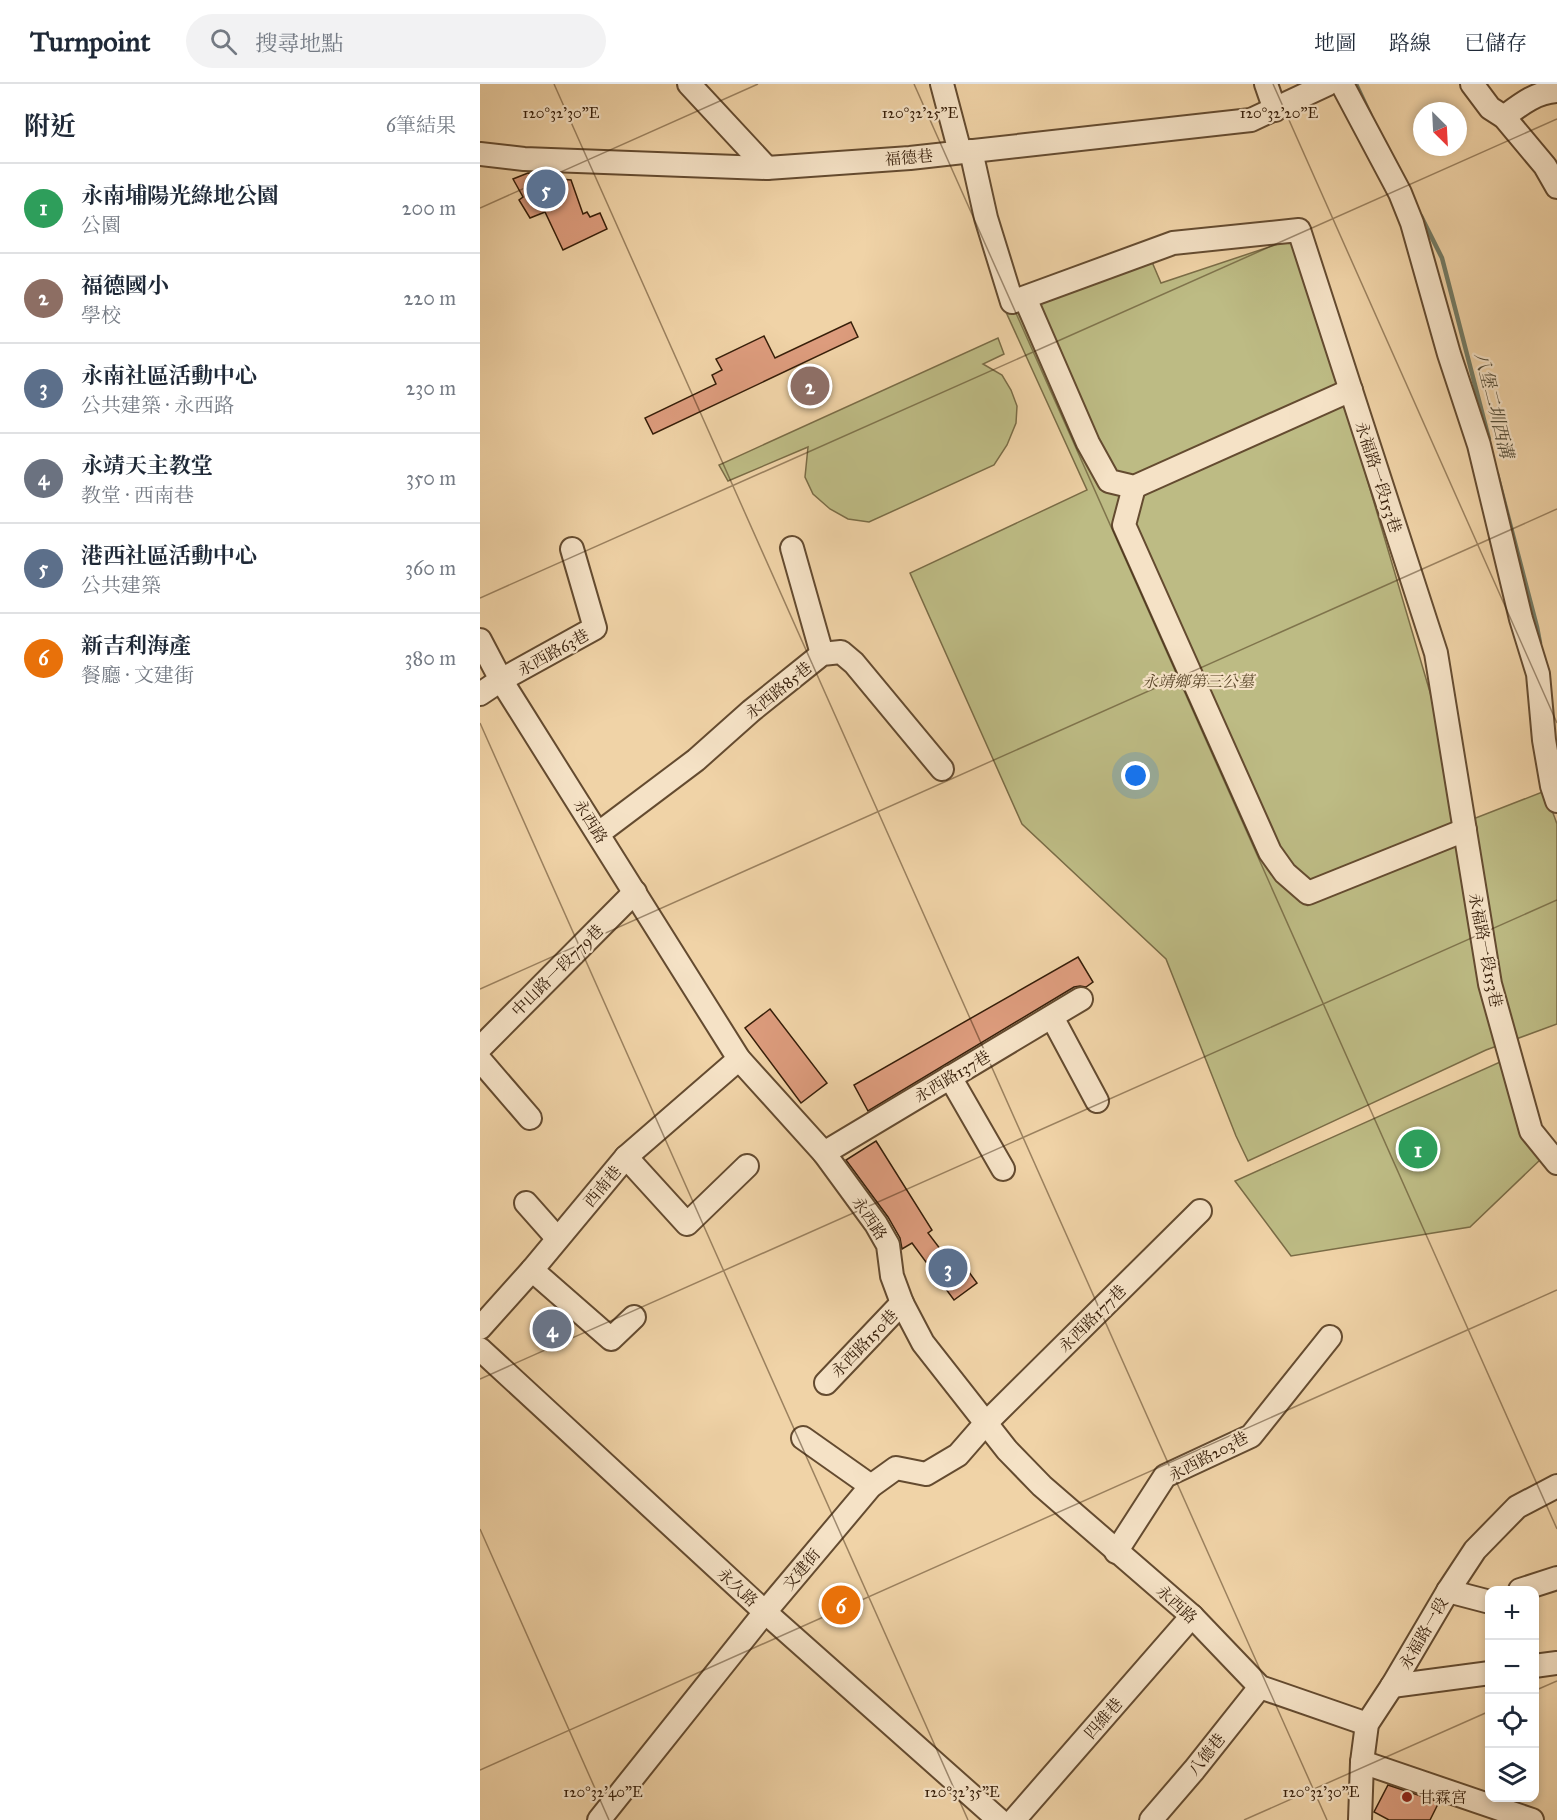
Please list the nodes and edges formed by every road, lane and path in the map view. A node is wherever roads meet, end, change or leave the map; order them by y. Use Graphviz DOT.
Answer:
graph roads {
  1 [pos="690,84"];
  2 [pos="942,84"];
  3 [pos="1266,84"];
  4 [pos="1328,84"];
  5 [pos="1342,84"];
  6 [pos="1472,84"];
  7 [pos="1557,91"];
  8 [pos="1275,110"];
  9 [pos="1504,117"];
  10 [pos="966,152"];
  11 [pos="480,154"];
  12 [pos="767,168"];
  13 [pos="1557,187"];
  14 [pos="1025,298"];
  15 [pos="1351,390"];
  16 [pos="1134,487"];
  17 [pos="792,548"];
  18 [pos="572,549"];
  19 [pos="480,640"];
  20 [pos="822,654"];
  21 [pos="501,680"];
  22 [pos="480,694"];
  23 [pos="942,769"];
  24 [pos="1557,801"];
  25 [pos="1465,830"];
  26 [pos="599,833"];
  27 [pos="635,892"];
  28 [pos="1081,999"];
  29 [pos="1052,1017"];
  30 [pos="480,1048"];
  31 [pos="739,1059"];
  32 [pos="480,1060"];
  33 [pos="950,1077"];
  34 [pos="1097,1101"];
  35 [pos="530,1118"];
  36 [pos="824,1153"];
  37 [pos="626,1157"];
  38 [pos="1557,1163"];
  39 [pos="747,1166"];
  40 [pos="1003,1169"];
  41 [pos="526,1203"];
  42 [pos="1200,1212"];
  43 [pos="557,1238"];
  44 [pos="531,1270"];
  45 [pos="902,1303"];
  46 [pos="634,1317"];
  47 [pos="480,1328"];
  48 [pos="1330,1337"];
  49 [pos="480,1349"];
  50 [pos="826,1383"];
  51 [pos="985,1424"];
  52 [pos="803,1438"];
  53 [pos="871,1486"];
  54 [pos="1557,1486"];
  55 [pos="1116,1552"];
  56 [pos="1557,1578"];
  57 [pos="1532,1586"];
  58 [pos="1448,1591"];
  59 [pos="1485,1601"];
  60 [pos="765,1612"];
  61 [pos="1192,1616"];
  62 [pos="1557,1663"];
  63 [pos="1539,1665"];
  64 [pos="1485,1674"];
  65 [pos="1392,1686"];
  66 [pos="1260,1687"];
  67 [pos="1367,1724"];
  68 [pos="1362,1762"];
  69 [pos="599,1820"];
  70 [pos="999,1820"];
  71 [pos="1014,1820"];
  72 [pos="1151,1820"];
  73 [pos="1360,1820"];
  74 [pos="1532,1820"];
  1 -- 12 [label="street"];
  2 -- 10 [label="street"];
  3 -- 8 [label="street"];
  4 -- 8 [label="street, 福德巷"];
  5 -- 24 [label="street"];
  6 -- 9 [label="street"];
  7 -- 9 [label="street"];
  8 -- 10 [label="street, 福德巷"];
  9 -- 13 [label="street"];
  10 -- 12 [label="street, 福德巷"];
  10 -- 14 [label="street"];
  11 -- 12 [label="street, 福德巷"];
  14 -- 15 [label="street, 永福路一段153巷"];
  14 -- 16 [label="street"];
  15 -- 16 [label="street"];
  15 -- 25 [label="street, 永福路一段153巷"];
  16 -- 25 [label="street"];
  17 -- 20 [label="street"];
  18 -- 21 [label="street, 永西路63巷"];
  19 -- 21 [label="street, 永西路"];
  20 -- 23 [label="street, 永西路85巷"];
  20 -- 26 [label="street, 永西路85巷"];
  21 -- 22 [label="street"];
  21 -- 26 [label="street, 永西路"];
  25 -- 38 [label="street, 永福路一段153巷"];
  26 -- 27 [label="street, 永西路"];
  27 -- 30 [label="street, 中山路一段779巷"];
  27 -- 31 [label="street, 永西路"];
  28 -- 29 [label="street, 永西路137巷"];
  29 -- 33 [label="street, 永西路137巷"];
  29 -- 34 [label="street"];
  31 -- 36 [label="street, 永西路"];
  31 -- 37 [label="street, 西南巷"];
  32 -- 35 [label="street"];
  33 -- 36 [label="street, 永西路137巷"];
  33 -- 40 [label="street"];
  36 -- 45 [label="street, 永西路"];
  37 -- 39 [label="street"];
  37 -- 43 [label="street, 西南巷"];
  41 -- 43 [label="street"];
  42 -- 51 [label="street, 永西路177巷"];
  43 -- 44 [label="street, 西南巷"];
  44 -- 46 [label="street"];
  44 -- 47 [label="street, 西南巷"];
  45 -- 50 [label="street, 永西路150巷"];
  45 -- 51 [label="street, 永西路"];
  48 -- 55 [label="street, 永西路203巷"];
  49 -- 60 [label="street, 永久路"];
  51 -- 53 [label="street, 文建街"];
  51 -- 55 [label="street, 永西路"];
  52 -- 53 [label="street"];
  53 -- 60 [label="street, 文建街"];
  54 -- 58 [label="street, 永福路一段"];
  55 -- 61 [label="street, 永西路"];
  56 -- 57 [label="street"];
  58 -- 59 [label="street"];
  58 -- 65 [label="street, 永福路一段"];
  60 -- 69 [label="street, 文建街"];
  60 -- 70 [label="street, 永久路"];
  61 -- 66 [label="street, 永西路"];
  61 -- 71 [label="street, 四維巷"];
  62 -- 63 [label="street"];
  64 -- 65 [label="street"];
  65 -- 67 [label="street, 永福路一段"];
  66 -- 67 [label="street, 永西路"];
  66 -- 72 [label="street, 八德巷"];
  67 -- 68 [label="street, 永福路一段"];
  68 -- 73 [label="street, 永福路一段"];
  68 -- 74 [label="street"];
}
